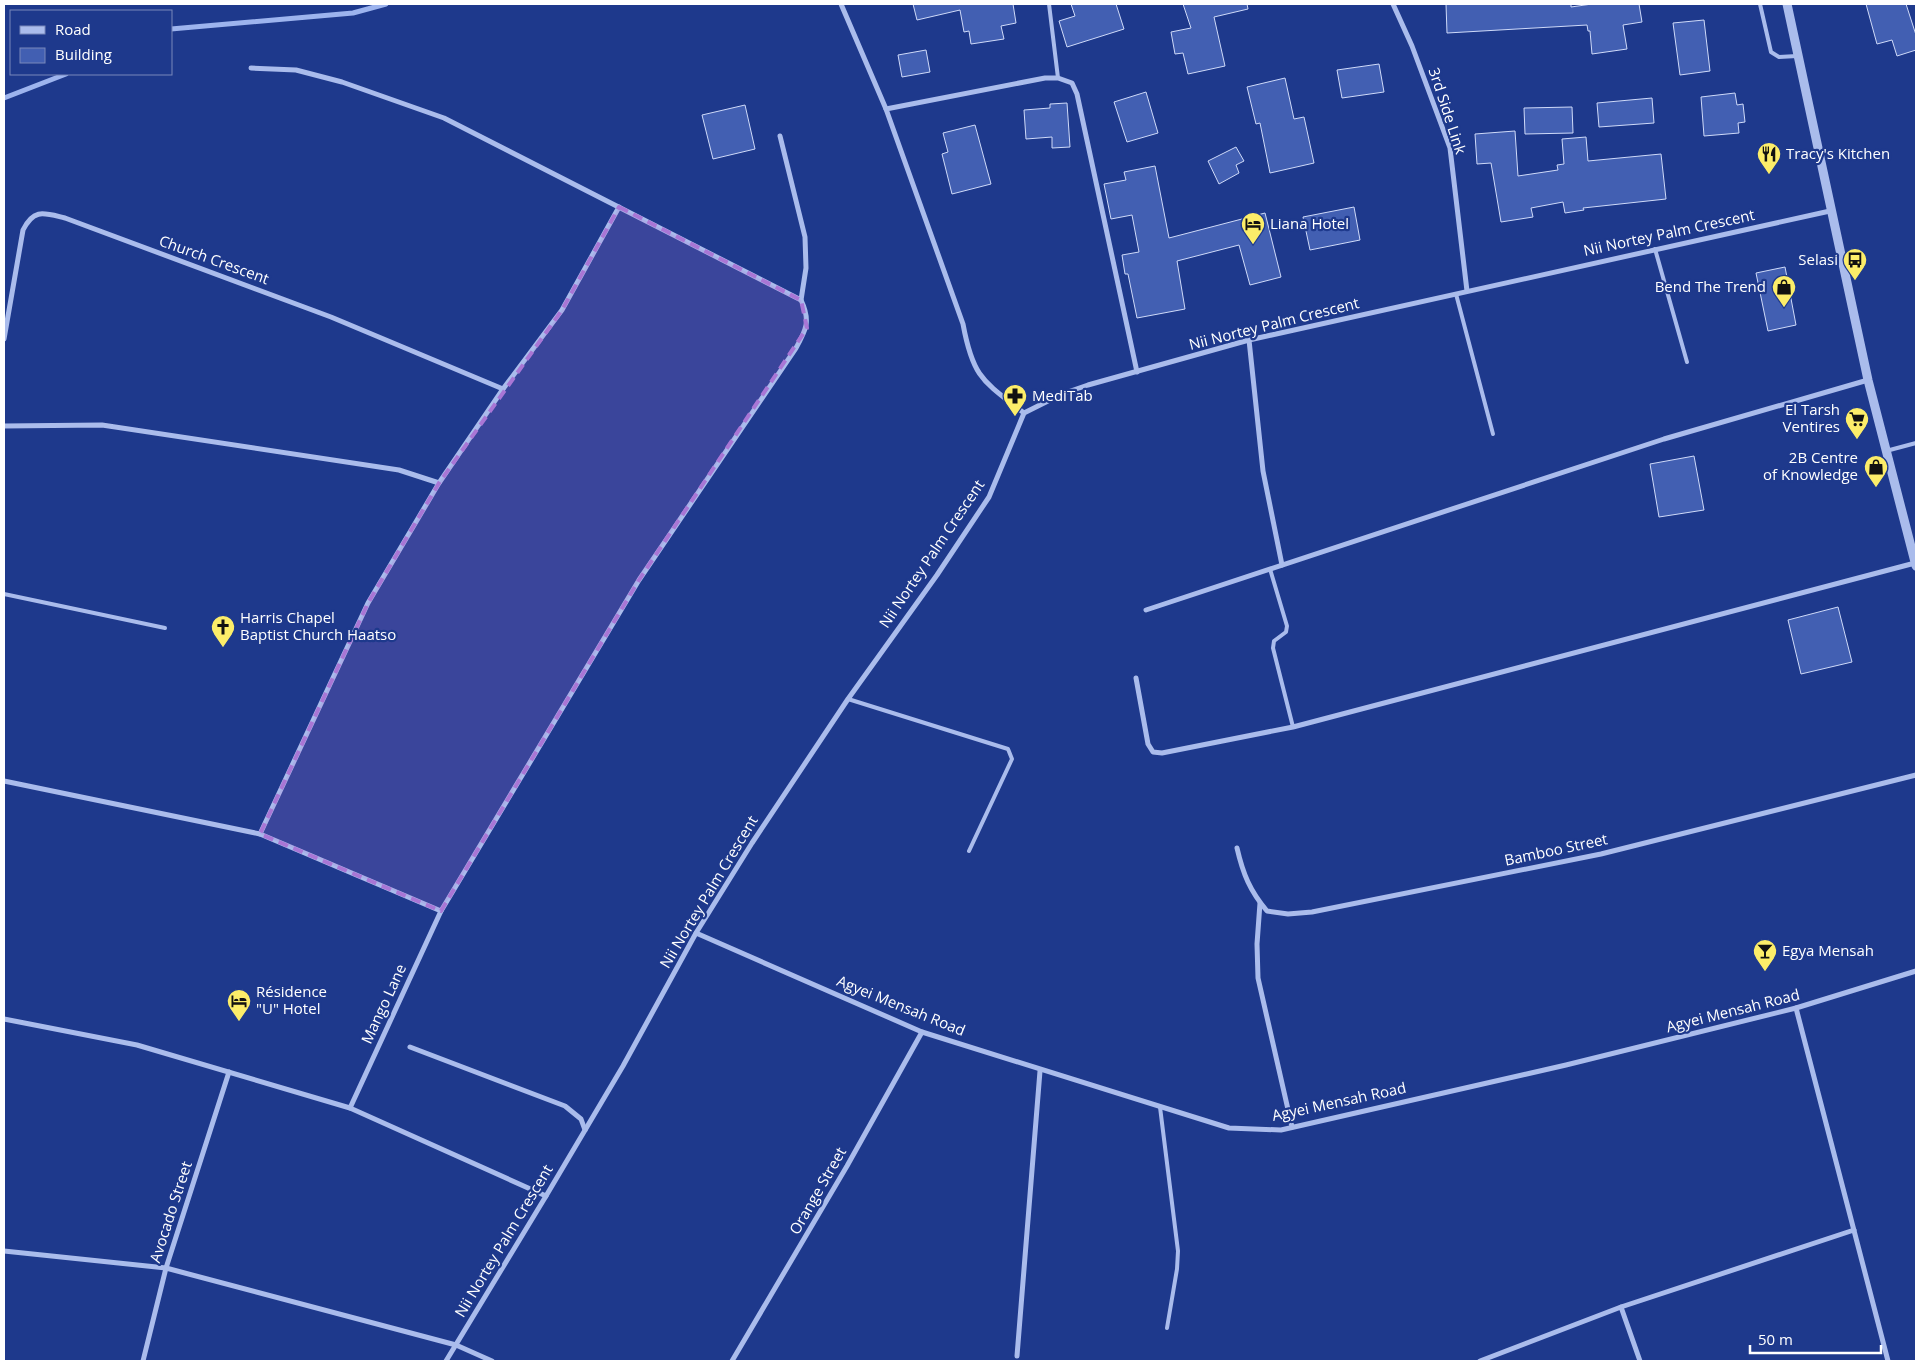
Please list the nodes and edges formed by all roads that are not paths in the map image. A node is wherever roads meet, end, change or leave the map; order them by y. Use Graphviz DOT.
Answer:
graph roads {
  1 [pos="841,4"];
  2 [pos="1049,4"];
  3 [pos="1393,4"];
  4 [pos="1760,4"];
  5 [pos="1787,4"];
  6 [pos="1798,56"];
  7 [pos="251,68"];
  8 [pos="1058,78"];
  9 [pos="886,109"];
  10 [pos="780,136"];
  11 [pos="619,206"];
  12 [pos="1830,211"];
  13 [pos="1655,249"];
  14 [pos="1468,291"];
  15 [pos="1456,294"];
  16 [pos="801,300"];
  17 [pos="4,339"];
  18 [pos="1249,340"];
  19 [pos="1687,362"];
  20 [pos="1138,372"];
  21 [pos="1868,380"];
  22 [pos="502,389"];
  23 [pos="1024,413"];
  24 [pos="4,426"];
  25 [pos="1493,434"];
  26 [pos="1916,443"];
  27 [pos="1886,451"];
  28 [pos="439,483"];
  29 [pos="1282,565"];
  30 [pos="1916,565"];
  31 [pos="1270,569"];
  32 [pos="4,594"];
  33 [pos="1146,610"];
  34 [pos="165,628"];
  35 [pos="1136,678"];
  36 [pos="848,699"];
  37 [pos="1293,727"];
  38 [pos="1916,775"];
  39 [pos="4,781"];
  40 [pos="260,834"];
  41 [pos="1237,848"];
  42 [pos="969,851"];
  43 [pos="1260,903"];
  44 [pos="441,911"];
  45 [pos="696,932"];
  46 [pos="1916,971"];
  47 [pos="1796,1008"];
  48 [pos="4,1019"];
  49 [pos="922,1032"];
  50 [pos="410,1047"];
  51 [pos="1040,1071"];
  52 [pos="229,1072"];
  53 [pos="1160,1107"];
  54 [pos="350,1108"];
  55 [pos="1292,1127"];
  56 [pos="585,1130"];
  57 [pos="546,1196"];
  58 [pos="1854,1230"];
  59 [pos="4,1251"];
  60 [pos="166,1268"];
  61 [pos="1621,1307"];
  62 [pos="1167,1328"];
  63 [pos="456,1345"];
  64 [pos="1017,1356"];
  65 [pos="143,1361"];
  66 [pos="446,1361"];
  67 [pos="492,1361"];
  68 [pos="732,1361"];
  69 [pos="1480,1361"];
  70 [pos="1640,1361"];
  71 [pos="1888,1361"];
  1 -- 9 [label="street"];
  2 -- 8 [label="lane"];
  3 -- 14 [label="street, 3rd Side Link"];
  4 -- 6 [label="lane"];
  5 -- 6 [label="street"];
  6 -- 12 [label="street"];
  7 -- 11 [label="street"];
  8 -- 9 [label="street"];
  8 -- 20 [label="street"];
  9 -- 23 [label="street"];
  10 -- 16 [label="street"];
  11 -- 16 [label="street"];
  11 -- 22 [label="street"];
  12 -- 13 [label="street, Nii Nortey Palm Crescent"];
  12 -- 21 [label="street"];
  13 -- 14 [label="street, Nii Nortey Palm Crescent"];
  13 -- 19 [label="lane"];
  14 -- 15 [label="street, Nii Nortey Palm Crescent"];
  15 -- 18 [label="street, Nii Nortey Palm Crescent"];
  15 -- 25 [label="lane"];
  16 -- 44 [label="street, Mango Lane"];
  17 -- 22 [label="street, Church Crescent"];
  18 -- 20 [label="street, Nii Nortey Palm Crescent"];
  18 -- 29 [label="street"];
  20 -- 23 [label="street, Nii Nortey Palm Crescent"];
  21 -- 27 [label="street"];
  21 -- 29 [label="street"];
  22 -- 28 [label="street"];
  23 -- 36 [label="street, Nii Nortey Palm Crescent"];
  24 -- 28 [label="street"];
  26 -- 27 [label="lane"];
  27 -- 30 [label="street"];
  28 -- 40 [label="street"];
  29 -- 31 [label="street"];
  30 -- 37 [label="street"];
  31 -- 33 [label="street"];
  31 -- 37 [label="lane"];
  32 -- 34 [label="lane"];
  35 -- 37 [label="street"];
  36 -- 42 [label="lane"];
  36 -- 45 [label="street, Nii Nortey Palm Crescent"];
  38 -- 43 [label="street, Bamboo Street"];
  39 -- 40 [label="street"];
  40 -- 44 [label="street"];
  41 -- 43 [label="street"];
  43 -- 55 [label="street"];
  44 -- 54 [label="street, Mango Lane"];
  45 -- 49 [label="street, Agyei Mensah Road"];
  45 -- 56 [label="street, Nii Nortey Palm Crescent"];
  46 -- 47 [label="street, Agyei Mensah Road"];
  47 -- 55 [label="street, Agyei Mensah Road"];
  47 -- 58 [label="street"];
  48 -- 52 [label="street"];
  49 -- 51 [label="street, Agyei Mensah Road"];
  49 -- 68 [label="street, Orange Street"];
  50 -- 56 [label="street"];
  51 -- 53 [label="street, Agyei Mensah Road"];
  51 -- 64 [label="street"];
  52 -- 54 [label="street"];
  52 -- 60 [label="street, Avocado Street"];
  53 -- 55 [label="street, Agyei Mensah Road"];
  53 -- 62 [label="lane"];
  54 -- 57 [label="street"];
  56 -- 57 [label="street, Nii Nortey Palm Crescent"];
  57 -- 63 [label="street, Nii Nortey Palm Crescent"];
  58 -- 61 [label="street"];
  58 -- 71 [label="street"];
  59 -- 60 [label="street"];
  60 -- 63 [label="street"];
  60 -- 65 [label="street, Avocado Street"];
  61 -- 69 [label="street"];
  61 -- 70 [label="street"];
  63 -- 66 [label="street, Nii Nortey Palm Crescent"];
  63 -- 67 [label="street"];
}
